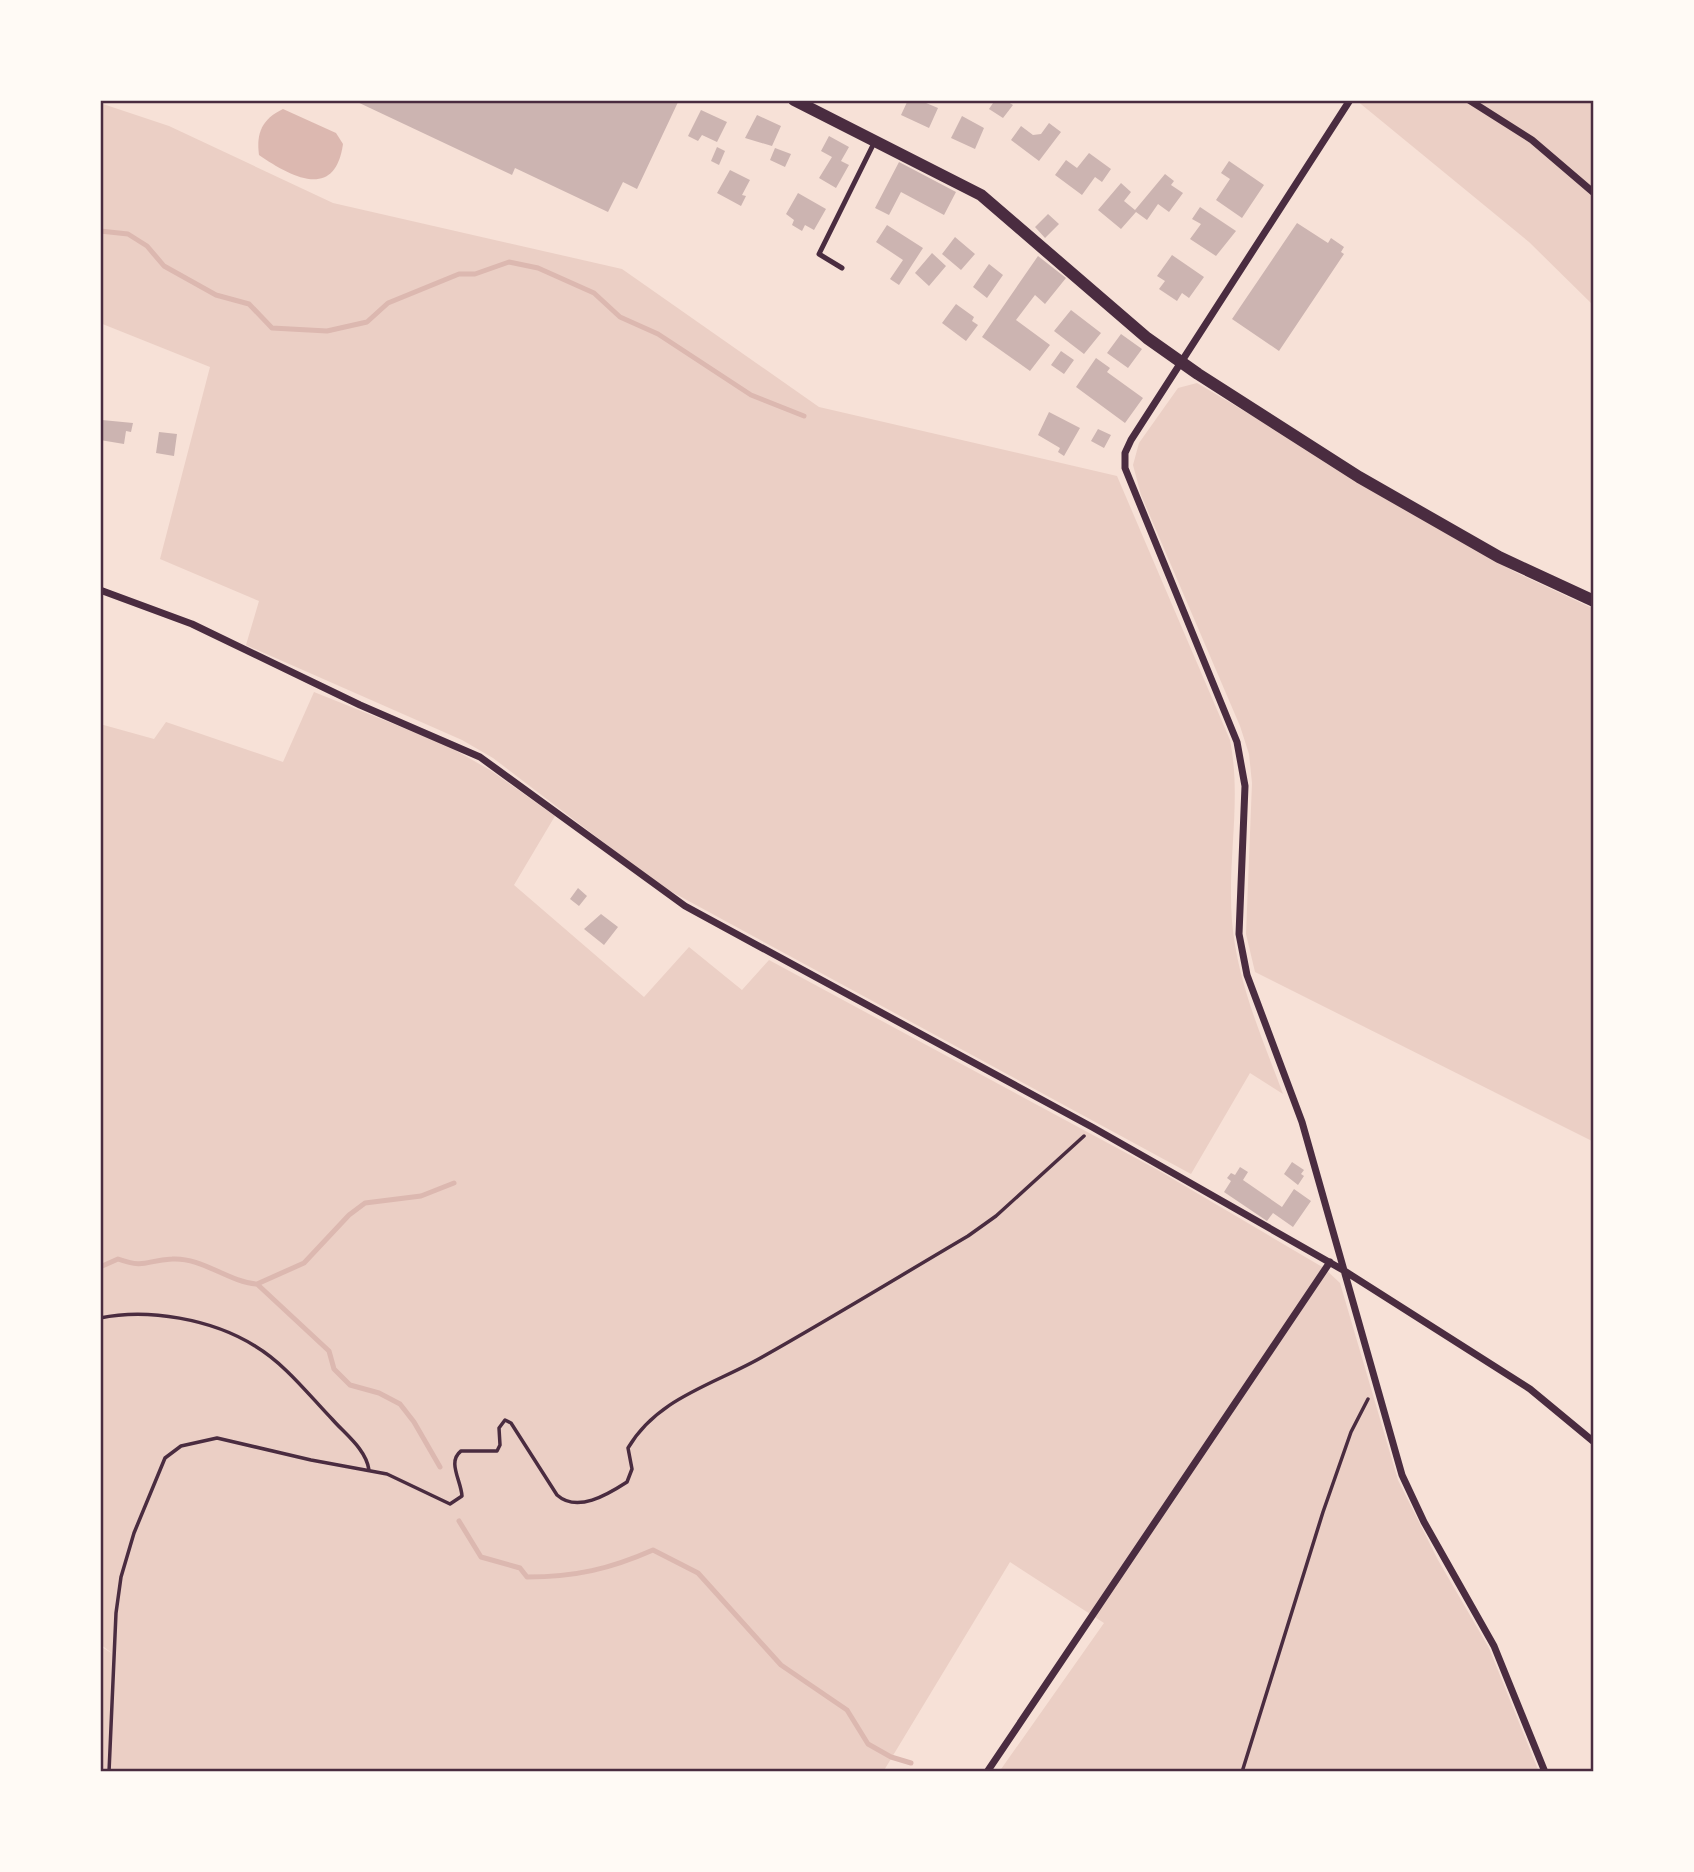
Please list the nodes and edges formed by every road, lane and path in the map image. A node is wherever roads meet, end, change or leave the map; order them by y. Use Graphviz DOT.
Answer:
graph roads {
  1 [pos="794,100"];
  2 [pos="1350,100"];
  3 [pos="1469,100"];
  4 [pos="875,140"];
  5 [pos="1594,193"];
  6 [pos="842,268"];
  7 [pos="1183,363"];
  8 [pos="100,590"];
  9 [pos="1594,601"];
  10 [pos="1092,1127"];
  11 [pos="1330,1262"];
  12 [pos="1343,1270"];
  13 [pos="100,1318"];
  14 [pos="1376,1385"];
  15 [pos="1594,1442"];
  16 [pos="369,1470"];
  17 [pos="109,1772"];
  18 [pos="987,1772"];
  19 [pos="1242,1772"];
  20 [pos="1545,1772"];
  1 -- 4 [label="street"];
  2 -- 7 [label="street"];
  3 -- 5 [label="street"];
  4 -- 6 [label="lane"];
  4 -- 7 [label="street"];
  7 -- 9 [label="street"];
  7 -- 12 [label="street"];
  8 -- 10 [label="street"];
  10 -- 11 [label="street"];
  10 -- 16 [label="path"];
  11 -- 12 [label="street"];
  11 -- 18 [label="street"];
  12 -- 14 [label="street"];
  12 -- 15 [label="street"];
  13 -- 16 [label="path"];
  14 -- 19 [label="path"];
  14 -- 20 [label="street"];
  16 -- 17 [label="path"];
}
